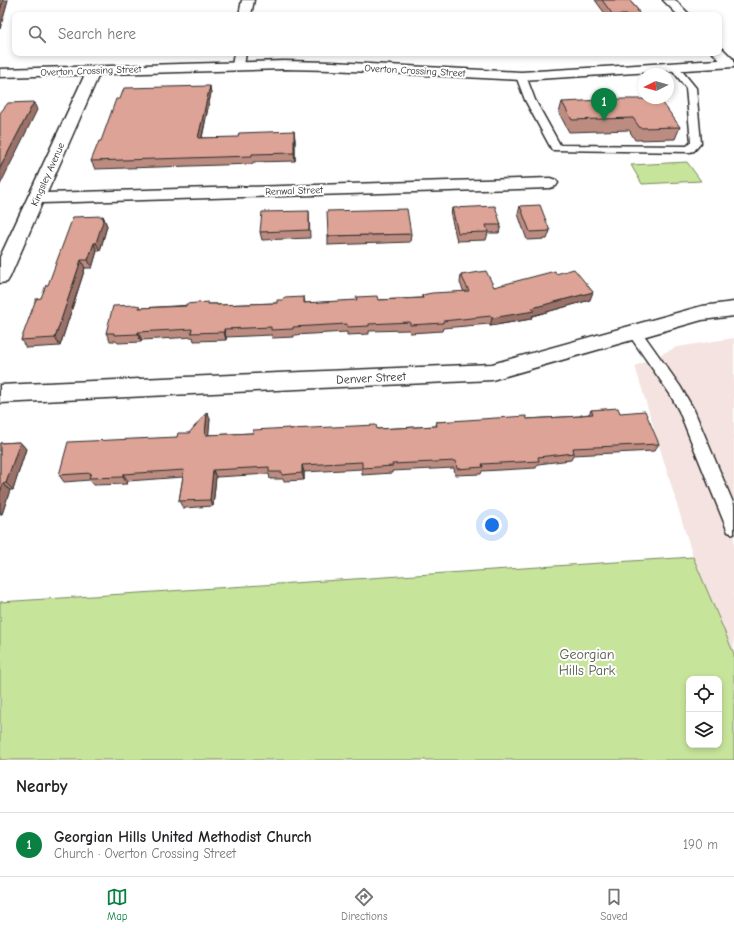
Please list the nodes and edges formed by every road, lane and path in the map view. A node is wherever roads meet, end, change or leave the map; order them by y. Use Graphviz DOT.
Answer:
graph roads {
  1 [pos="248,0"];
  2 [pos="670,0"];
  3 [pos="246,12"];
  4 [pos="681,12"];
  5 [pos="722,55"];
  6 [pos="239,59"];
  7 [pos="732,63"];
  8 [pos="675,68"];
  9 [pos="94,70"];
  10 [pos="0,73"];
  11 [pos="521,76"];
  12 [pos="550,183"];
  13 [pos="37,198"];
  14 [pos="0,277"];
  15 [pos="734,309"];
  16 [pos="634,332"];
  17 [pos="0,394"];
  18 [pos="734,526"];
  1 -- 3 [label="street"];
  2 -- 4 [label="street"];
  5 -- 7 [label="street"];
  6 -- 9 [label="street, Overton Crossing Street"];
  6 -- 11 [label="street, Overton Crossing Street"];
  7 -- 8 [label="street, Overton Crossing Street"];
  8 -- 11 [label="street, Overton Crossing Street"];
  8 -- 11 [label="lane"];
  9 -- 10 [label="street, Overton Crossing Street"];
  9 -- 13 [label="street, Kingsley Avenue"];
  12 -- 13 [label="street, Renwal Street"];
  13 -- 14 [label="street, Kingsley Avenue"];
  15 -- 16 [label="street, Denver Street"];
  16 -- 17 [label="street, Denver Street"];
  16 -- 18 [label="lane"];
}
